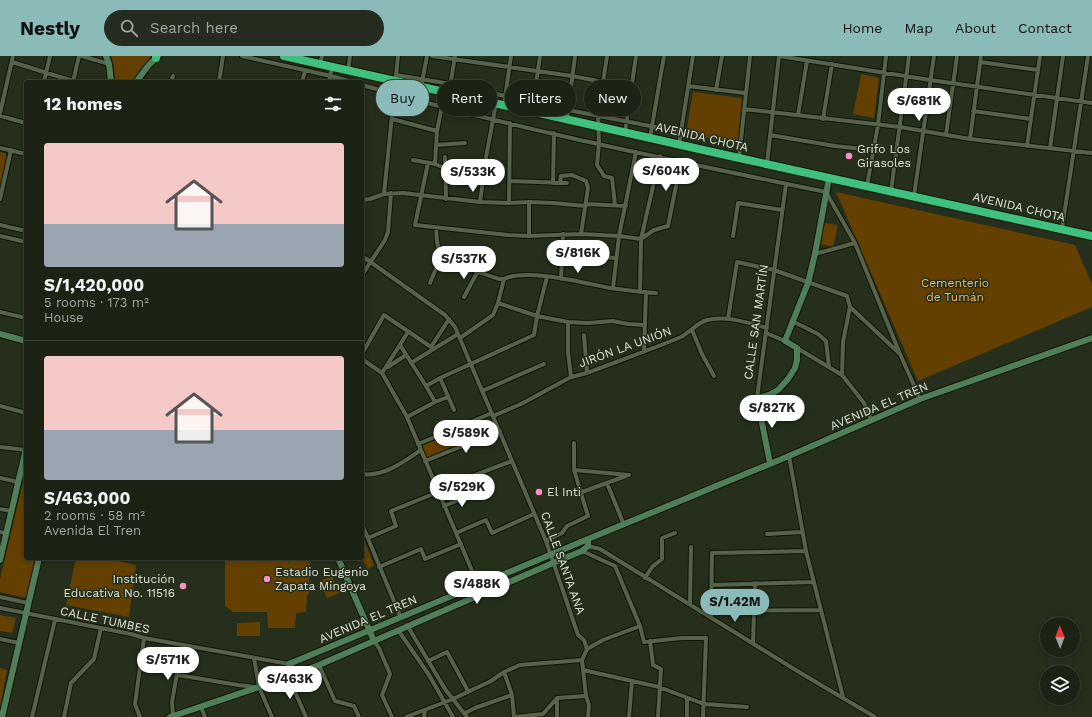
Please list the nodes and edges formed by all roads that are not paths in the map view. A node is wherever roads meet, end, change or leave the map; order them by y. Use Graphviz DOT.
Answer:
graph roads {
  1 [pos="13,56"];
  2 [pos="50,56"];
  3 [pos="80,56"];
  4 [pos="106,56"];
  5 [pos="223,56"];
  6 [pos="242,56"];
  7 [pos="284,56"];
  8 [pos="350,56"];
  9 [pos="398,56"];
  10 [pos="427,56"];
  11 [pos="432,56"];
  12 [pos="511,56"];
  13 [pos="540,56"];
  14 [pos="575,56"];
  15 [pos="607,56"];
  16 [pos="636,56"];
  17 [pos="664,56"];
  18 [pos="693,56"];
  19 [pos="722,56"];
  20 [pos="750,56"];
  21 [pos="779,56"];
  22 [pos="886,56"];
  23 [pos="909,56"];
  24 [pos="934,56"];
  25 [pos="957,56"];
  26 [pos="981,56"];
  27 [pos="1040,56"];
  28 [pos="1063,56"];
  29 [pos="1088,56"];
  30 [pos="157,57"];
  31 [pos="293,57"];
  32 [pos="455,58"];
  33 [pos="321,60"];
  34 [pos="807,61"];
  35 [pos="12,62"];
  36 [pos="980,62"];
  37 [pos="108,64"];
  38 [pos="832,64"];
  39 [pos="510,67"];
  40 [pos="1038,70"];
  41 [pos="305,71"];
  42 [pos="331,71"];
  43 [pos="348,71"];
  44 [pos="46,72"];
  45 [pos="538,72"];
  46 [pos="883,72"];
  47 [pos="173,76"];
  48 [pos="572,76"];
  49 [pos="906,76"];
  50 [pos="395,78"];
  51 [pos="44,80"];
  52 [pos="70,80"];
  53 [pos="73,80"];
  54 [pos="111,80"];
  55 [pos="137,80"];
  56 [pos="172,80"];
  57 [pos="220,80"];
  58 [pos="303,80"];
  59 [pos="329,80"];
  60 [pos="349,80"];
  61 [pos="406,80"];
  62 [pos="423,80"];
  63 [pos="452,80"];
  64 [pos="508,80"];
  65 [pos="537,80"];
  66 [pos="572,80"];
  67 [pos="593,80"];
  68 [pos="603,80"];
  69 [pos="930,80"];
  70 [pos="953,83"];
  71 [pos="364,86"];
  72 [pos="688,86"];
  73 [pos="976,86"];
  74 [pos="376,89"];
  75 [pos="716,90"];
  76 [pos="745,94"];
  77 [pos="1034,94"];
  78 [pos="2,97"];
  79 [pos="505,98"];
  80 [pos="1058,98"];
  81 [pos="1081,101"];
  82 [pos="1092,103"];
  83 [pos="497,104"];
  84 [pos="500,105"];
  85 [pos="505,106"];
  86 [pos="744,109"];
  87 [pos="973,111"];
  88 [pos="772,112"];
  89 [pos="0,113"];
  90 [pos="798,115"];
  91 [pos="0,116"];
  92 [pos="392,116"];
  93 [pos="440,116"];
  94 [pos="481,116"];
  95 [pos="552,116"];
  96 [pos="567,116"];
  97 [pos="598,116"];
  98 [pos="392,119"];
  99 [pos="493,119"];
  100 [pos="567,119"];
  101 [pos="823,119"];
  102 [pos="1031,119"];
  103 [pos="24,122"];
  104 [pos="626,122"];
  105 [pos="510,123"];
  106 [pos="878,125"];
  107 [pos="597,126"];
  108 [pos="652,126"];
  109 [pos="900,127"];
  110 [pos="922,131"];
  111 [pos="437,132"];
  112 [pos="625,132"];
  113 [pos="681,132"];
  114 [pos="554,133"];
  115 [pos="770,135"];
  116 [pos="946,135"];
  117 [pos="650,138"];
  118 [pos="970,139"];
  119 [pos="465,143"];
  120 [pos="599,143"];
  121 [pos="436,145"];
  122 [pos="679,145"];
  123 [pos="1026,146"];
  124 [pos="0,148"];
  125 [pos="1050,148"];
  126 [pos="11,150"];
  127 [pos="873,150"];
  128 [pos="1073,151"];
  129 [pos="636,152"];
  130 [pos="24,153"];
  131 [pos="1092,153"];
  132 [pos="660,156"];
  133 [pos="445,157"];
  134 [pos="739,158"];
  135 [pos="413,160"];
  136 [pos="681,161"];
  137 [pos="428,163"];
  138 [pos="435,164"];
  139 [pos="767,164"];
  140 [pos="445,168"];
  141 [pos="829,178"];
  142 [pos="509,181"];
  143 [pos="553,183"];
  144 [pos="560,183"];
  145 [pos="567,183"];
  146 [pos="786,184"];
  147 [pos="867,186"];
  148 [pos="890,191"];
  149 [pos="826,192"];
  150 [pos="392,193"];
  151 [pos="384,194"];
  152 [pos="421,195"];
  153 [pos="914,196"];
  154 [pos="0,199"];
  155 [pos="446,199"];
  156 [pos="364,200"];
  157 [pos="480,202"];
  158 [pos="529,202"];
  159 [pos="509,203"];
  160 [pos="586,205"];
  161 [pos="615,205"];
  162 [pos="626,206"];
  163 [pos="782,210"];
  164 [pos="0,225"];
  165 [pos="436,228"];
  166 [pos="1062,229"];
  167 [pos="24,231"];
  168 [pos="563,234"];
  169 [pos="582,234"];
  170 [pos="0,236"];
  171 [pos="529,236"];
  172 [pos="619,236"];
  173 [pos="732,236"];
  174 [pos="1092,236"];
  175 [pos="641,239"];
  176 [pos="24,242"];
  177 [pos="855,243"];
  178 [pos="442,254"];
  179 [pos="815,254"];
  180 [pos="562,256"];
  181 [pos="364,257"];
  182 [pos="616,258"];
  183 [pos="371,261"];
  184 [pos="774,270"];
  185 [pos="478,271"];
  186 [pos="364,272"];
  187 [pos="547,277"];
  188 [pos="504,279"];
  189 [pos="561,279"];
  190 [pos="430,283"];
  191 [pos="808,283"];
  192 [pos="612,288"];
  193 [pos="640,292"];
  194 [pos="646,292"];
  195 [pos="656,293"];
  196 [pos="464,297"];
  197 [pos="498,303"];
  198 [pos="850,307"];
  199 [pos="0,312"];
  200 [pos="537,316"];
  201 [pos="24,318"];
  202 [pos="449,319"];
  203 [pos="728,319"];
  204 [pos="792,321"];
  205 [pos="568,322"];
  206 [pos="645,325"];
  207 [pos="692,330"];
  208 [pos="766,331"];
  209 [pos="408,332"];
  210 [pos="0,334"];
  211 [pos="584,335"];
  212 [pos="459,336"];
  213 [pos="1092,338"];
  214 [pos="24,340"];
  215 [pos="785,341"];
  216 [pos="400,345"];
  217 [pos="432,348"];
  218 [pos="797,348"];
  219 [pos="364,350"];
  220 [pos="644,351"];
  221 [pos="900,354"];
  222 [pos="406,355"];
  223 [pos="364,360"];
  224 [pos="411,363"];
  225 [pos="471,364"];
  226 [pos="544,364"];
  227 [pos="829,366"];
  228 [pos="386,369"];
  229 [pos="382,373"];
  230 [pos="587,373"];
  231 [pos="842,375"];
  232 [pos="714,376"];
  233 [pos="571,377"];
  234 [pos="440,378"];
  235 [pos="426,386"];
  236 [pos="482,391"];
  237 [pos="448,397"];
  238 [pos="757,398"];
  239 [pos="920,399"];
  240 [pos="435,402"];
  241 [pos="0,406"];
  242 [pos="454,410"];
  243 [pos="24,412"];
  244 [pos="492,414"];
  245 [pos="407,417"];
  246 [pos="872,421"];
  247 [pos="500,431"];
  248 [pos="574,443"];
  249 [pos="418,444"];
  250 [pos="0,447"];
  251 [pos="24,450"];
  252 [pos="421,450"];
  253 [pos="789,456"];
  254 [pos="24,458"];
  255 [pos="426,461"];
  256 [pos="512,461"];
  257 [pos="770,463"];
  258 [pos="574,470"];
  259 [pos="364,474"];
  260 [pos="0,478"];
  261 [pos="18,482"];
  262 [pos="607,483"];
  263 [pos="438,492"];
  264 [pos="582,492"];
  265 [pos="444,506"];
  266 [pos="0,509"];
  267 [pos="12,511"];
  268 [pos="534,514"];
  269 [pos="624,525"];
  270 [pos="364,529"];
  271 [pos="802,532"];
  272 [pos="3,533"];
  273 [pos="456,533"];
  274 [pos="675,533"];
  275 [pos="767,534"];
  276 [pos="368,538"];
  277 [pos="546,541"];
  278 [pos="588,543"];
  279 [pos="461,544"];
  280 [pos="691,547"];
  281 [pos="582,551"];
  282 [pos="806,551"];
  283 [pos="551,554"];
  284 [pos="0,560"];
  285 [pos="39,560"];
  286 [pos="339,560"];
  287 [pos="554,562"];
  288 [pos="379,567"];
  289 [pos="645,578"];
  290 [pos="813,582"];
  291 [pos="755,583"];
  292 [pos="478,585"];
  293 [pos="712,585"];
  294 [pos="478,595"];
  295 [pos="0,597"];
  296 [pos="28,603"];
  297 [pos="690,604"];
  298 [pos="0,608"];
  299 [pos="820,610"];
  300 [pos="712,611"];
  301 [pos="755,611"];
  302 [pos="26,614"];
  303 [pos="402,618"];
  304 [pos="711,618"];
  305 [pos="55,620"];
  306 [pos="407,625"];
  307 [pos="640,626"];
  308 [pos="101,628"];
  309 [pos="369,630"];
  310 [pos="398,630"];
  311 [pos="144,638"];
  312 [pos="0,639"];
  313 [pos="374,641"];
  314 [pos="650,641"];
  315 [pos="19,643"];
  316 [pos="753,643"];
  317 [pos="182,645"];
  318 [pos="587,648"];
  319 [pos="254,658"];
  320 [pos="582,660"];
  321 [pos="428,661"];
  322 [pos="289,664"];
  323 [pos="319,664"];
  324 [pos="583,670"];
  325 [pos="300,672"];
  326 [pos="504,672"];
  327 [pos="178,675"];
  328 [pos="288,676"];
  329 [pos="632,681"];
  330 [pos="259,687"];
  331 [pos="659,687"];
  332 [pos="468,691"];
  333 [pos="512,695"];
  334 [pos="586,696"];
  335 [pos="557,698"];
  336 [pos="687,698"];
  337 [pos="843,698"];
  338 [pos="454,699"];
  339 [pos="444,702"];
  340 [pos="704,704"];
  341 [pos="201,707"];
  342 [pos="746,707"];
  343 [pos="425,710"];
  344 [pos="466,715"];
  345 [pos="2,717"];
  346 [pos="32,717"];
  347 [pos="64,717"];
  348 [pos="140,717"];
  349 [pos="172,717"];
  350 [pos="205,717"];
  351 [pos="272,717"];
  352 [pos="306,717"];
  353 [pos="359,717"];
  354 [pos="392,717"];
  355 [pos="406,717"];
  356 [pos="424,717"];
  357 [pos="453,717"];
  358 [pos="514,717"];
  359 [pos="557,717"];
  360 [pos="588,717"];
  361 [pos="629,717"];
  362 [pos="658,717"];
  363 [pos="687,717"];
  364 [pos="703,717"];
  365 [pos="876,717"];
  1 -- 35 [label="street"];
  2 -- 44 [label="street"];
  3 -- 37 [label="street"];
  3 -- 53 [label="street"];
  4 -- 37 [label="main road"];
  5 -- 57 [label="street"];
  6 -- 41 [label="street"];
  7 -- 31 [label="highway, AVENIDA CHOTA"];
  8 -- 43 [label="street"];
  9 -- 50 [label="street"];
  10 -- 62 [label="street"];
  11 -- 32 [label="street"];
  12 -- 39 [label="street"];
  13 -- 45 [label="street"];
  14 -- 48 [label="street"];
  15 -- 68 [label="street"];
  16 -- 104 [label="street"];
  17 -- 108 [label="street"];
  18 -- 72 [label="street"];
  19 -- 75 [label="street"];
  20 -- 76 [label="street"];
  21 -- 34 [label="street"];
  21 -- 88 [label="street"];
  22 -- 46 [label="street"];
  23 -- 49 [label="street"];
  24 -- 69 [label="street"];
  25 -- 70 [label="street"];
  26 -- 36 [label="street"];
  27 -- 40 [label="street"];
  28 -- 80 [label="street"];
  29 -- 81 [label="street"];
  30 -- 55 [label="main road"];
  31 -- 33 [label="highway, AVENIDA CHOTA"];
  32 -- 39 [label="street"];
  32 -- 63 [label="street"];
  33 -- 42 [label="highway, AVENIDA CHOTA"];
  34 -- 38 [label="street"];
  34 -- 90 [label="street"];
  35 -- 44 [label="street"];
  35 -- 78 [label="street"];
  36 -- 40 [label="street"];
  36 -- 73 [label="street"];
  37 -- 54 [label="main road"];
  38 -- 46 [label="street"];
  38 -- 101 [label="street"];
  39 -- 45 [label="street"];
  39 -- 64 [label="street"];
  40 -- 77 [label="street"];
  41 -- 42 [label="street"];
  41 -- 58 [label="street"];
  42 -- 43 [label="highway, AVENIDA CHOTA"];
  42 -- 59 [label="street"];
  42 -- 60 [label="street"];
  43 -- 50 [label="highway, AVENIDA CHOTA"];
  44 -- 51 [label="street"];
  44 -- 52 [label="street"];
  45 -- 48 [label="street"];
  45 -- 65 [label="street"];
  46 -- 49 [label="street"];
  46 -- 106 [label="street"];
  47 -- 56 [label="street"];
  48 -- 66 [label="street"];
  48 -- 67 [label="street"];
  49 -- 69 [label="street"];
  49 -- 109 [label="street"];
  50 -- 61 [label="highway, AVENIDA CHOTA"];
  69 -- 70 [label="street"];
  69 -- 110 [label="street"];
  70 -- 73 [label="street"];
  70 -- 116 [label="street"];
  71 -- 74 [label="street"];
  72 -- 75 [label="street"];
  72 -- 113 [label="street"];
  73 -- 77 [label="street"];
  73 -- 87 [label="street"];
  75 -- 76 [label="street"];
  76 -- 86 [label="street"];
  77 -- 80 [label="street"];
  77 -- 102 [label="street"];
  78 -- 89 [label="street"];
  79 -- 84 [label="street"];
  80 -- 81 [label="street"];
  80 -- 125 [label="street"];
  81 -- 82 [label="street"];
  81 -- 128 [label="street"];
  83 -- 84 [label="highway, AVENIDA CHOTA"];
  84 -- 85 [label="highway, AVENIDA CHOTA"];
  84 -- 99 [label="street"];
  86 -- 88 [label="street"];
  86 -- 134 [label="street"];
  87 -- 102 [label="street"];
  87 -- 118 [label="street"];
  88 -- 90 [label="street"];
  88 -- 115 [label="street"];
  90 -- 101 [label="street"];
  91 -- 103 [label="street"];
  92 -- 98 [label="street"];
  93 -- 111 [label="street"];
  94 -- 99 [label="street"];
  95 -- 100 [label="highway, AVENIDA CHOTA"];
  96 -- 100 [label="street"];
  97 -- 104 [label="street"];
  97 -- 107 [label="street"];
  98 -- 111 [label="street"];
  98 -- 151 [label="street"];
  99 -- 105 [label="street"];
  99 -- 157 [label="street"];
  100 -- 107 [label="highway, AVENIDA CHOTA"];
  101 -- 106 [label="street"];
  102 -- 123 [label="street"];
  104 -- 108 [label="street"];
  104 -- 112 [label="street"];
  105 -- 114 [label="street"];
  105 -- 142 [label="street"];
  106 -- 109 [label="street"];
  106 -- 127 [label="street"];
  107 -- 112 [label="highway, AVENIDA CHOTA"];
  107 -- 120 [label="street"];
  108 -- 113 [label="street"];
  108 -- 117 [label="street"];
  109 -- 110 [label="street"];
  109 -- 148 [label="street"];
  110 -- 116 [label="street"];
  110 -- 153 [label="street"];
  111 -- 121 [label="street"];
  112 -- 117 [label="highway, AVENIDA CHOTA"];
  113 -- 122 [label="street"];
  114 -- 120 [label="street"];
  114 -- 143 [label="street"];
  115 -- 127 [label="street"];
  115 -- 139 [label="street"];
  116 -- 118 [label="street"];
  117 -- 122 [label="highway, AVENIDA CHOTA"];
  118 -- 123 [label="street"];
  119 -- 121 [label="street"];
  120 -- 129 [label="street"];
  120 -- 161 [label="street"];
  121 -- 138 [label="street"];
  122 -- 134 [label="highway, AVENIDA CHOTA"];
  123 -- 125 [label="street"];
  124 -- 126 [label="street"];
  125 -- 128 [label="street"];
  126 -- 130 [label="street"];
  126 -- 154 [label="street"];
  127 -- 147 [label="street"];
  128 -- 131 [label="street"];
  128 -- 166 [label="street"];
  129 -- 132 [label="street"];
  129 -- 162 [label="street"];
  132 -- 136 [label="street"];
  132 -- 175 [label="street"];
  133 -- 140 [label="street"];
  134 -- 139 [label="highway, AVENIDA CHOTA"];
  135 -- 137 [label="street"];
  136 -- 146 [label="street"];
  136 -- 175 [label="street"];
  137 -- 138 [label="street"];
  137 -- 152 [label="street"];
  138 -- 140 [label="street"];
  139 -- 141 [label="highway, AVENIDA CHOTA"];
  140 -- 155 [label="street"];
  141 -- 147 [label="highway, AVENIDA CHOTA"];
  141 -- 149 [label="main road"];
  142 -- 143 [label="street"];
  142 -- 159 [label="street"];
  143 -- 144 [label="street"];
  144 -- 145 [label="street"];
  144 -- 160 [label="street"];
  146 -- 149 [label="street"];
  146 -- 163 [label="street, CALLE SAN MARTÍN"];
  147 -- 148 [label="highway, AVENIDA CHOTA"];
  148 -- 153 [label="highway, AVENIDA CHOTA"];
  149 -- 177 [label="street"];
  149 -- 179 [label="main road"];
  150 -- 151 [label="street"];
  150 -- 152 [label="street"];
  150 -- 183 [label="street"];
  151 -- 156 [label="street"];
  152 -- 155 [label="street"];
  152 -- 165 [label="street"];
  153 -- 166 [label="highway, AVENIDA CHOTA"];
  155 -- 157 [label="street"];
  157 -- 159 [label="street"];
  158 -- 159 [label="street"];
  158 -- 160 [label="street"];
  158 -- 171 [label="street"];
  160 -- 161 [label="street"];
  160 -- 169 [label="street"];
  161 -- 162 [label="street"];
  162 -- 172 [label="street"];
  163 -- 173 [label="street"];
  163 -- 184 [label="street, CALLE SAN MARTÍN"];
  164 -- 167 [label="street"];
  165 -- 171 [label="street"];
  165 -- 178 [label="street"];
  166 -- 174 [label="highway, AVENIDA CHOTA"];
  168 -- 169 [label="street"];
  168 -- 171 [label="street"];
  168 -- 180 [label="street"];
  169 -- 172 [label="street"];
  170 -- 176 [label="street"];
  172 -- 175 [label="street"];
  172 -- 182 [label="street"];
  175 -- 193 [label="street"];
  177 -- 179 [label="street"];
  177 -- 221 [label="street"];
  178 -- 185 [label="street"];
  178 -- 190 [label="street"];
  179 -- 191 [label="main road"];
  180 -- 182 [label="street"];
  180 -- 189 [label="street"];
  181 -- 183 [label="street, CALLE SANTA ANA"];
  182 -- 192 [label="street"];
  183 -- 186 [label="street"];
  183 -- 202 [label="street, CALLE SANTA ANA"];
  184 -- 191 [label="street"];
  184 -- 203 [label="street"];
  184 -- 208 [label="street, CALLE SAN MARTÍN"];
  185 -- 188 [label="street"];
  185 -- 196 [label="street"];
  187 -- 188 [label="street"];
  187 -- 189 [label="street"];
  187 -- 200 [label="street"];
  188 -- 197 [label="street"];
  189 -- 192 [label="street"];
  191 -- 198 [label="street"];
  191 -- 204 [label="main road"];
  192 -- 193 [label="street"];
  193 -- 194 [label="street"];
  194 -- 195 [label="street"];
  194 -- 206 [label="street"];
  197 -- 200 [label="street"];
  197 -- 212 [label="street"];
  198 -- 221 [label="street"];
  198 -- 231 [label="street"];
  199 -- 201 [label="street"];
  200 -- 205 [label="street"];
  200 -- 225 [label="street"];
  202 -- 212 [label="street, CALLE SANTA ANA"];
  202 -- 217 [label="street"];
  203 -- 207 [label="street, JIRÓN LA UNIÓN"];
  203 -- 208 [label="street, JIRÓN LA UNIÓN"];
  204 -- 215 [label="main road"];
  204 -- 227 [label="street"];
  205 -- 206 [label="street"];
  205 -- 233 [label="street"];
  206 -- 220 [label="street"];
  207 -- 220 [label="street, JIRÓN LA UNIÓN"];
  207 -- 232 [label="street"];
  208 -- 215 [label="street, JIRÓN LA UNIÓN"];
  208 -- 238 [label="street, CALLE SAN MARTÍN"];
  209 -- 216 [label="street"];
  209 -- 217 [label="street"];
  209 -- 219 [label="street"];
  210 -- 214 [label="main road"];
  211 -- 230 [label="street"];
  212 -- 217 [label="street"];
  212 -- 225 [label="street, CALLE SANTA ANA"];
  213 -- 239 [label="main road, AVENIDA EL TREN"];
  215 -- 218 [label="main road"];
  216 -- 222 [label="street"];
  216 -- 228 [label="street"];
  217 -- 224 [label="street"];
  218 -- 227 [label="street"];
  218 -- 238 [label="main road"];
  220 -- 230 [label="street, JIRÓN LA UNIÓN"];
  221 -- 239 [label="street"];
  222 -- 224 [label="street"];
  222 -- 228 [label="street"];
  223 -- 229 [label="street"];
  224 -- 235 [label="street"];
  225 -- 234 [label="street"];
  225 -- 236 [label="street, CALLE SANTA ANA"];
  226 -- 236 [label="street"];
  227 -- 231 [label="street"];
  228 -- 229 [label="street"];
  229 -- 245 [label="street"];
  230 -- 233 [label="street, JIRÓN LA UNIÓN"];
  231 -- 246 [label="street"];
  233 -- 244 [label="street, JIRÓN LA UNIÓN"];
  234 -- 235 [label="street"];
  234 -- 237 [label="street"];
  235 -- 240 [label="street"];
  236 -- 244 [label="street, CALLE SANTA ANA"];
  237 -- 240 [label="street"];
  237 -- 242 [label="street"];
  238 -- 257 [label="main road, CALLE SAN MARTÍN"];
  239 -- 246 [label="main road, AVENIDA EL TREN"];
  240 -- 245 [label="street"];
  241 -- 243 [label="street"];
  244 -- 247 [label="street, CALLE SANTA ANA"];
  244 -- 249 [label="street, JIRÓN LA UNIÓN"];
  245 -- 249 [label="street"];
  246 -- 253 [label="main road, AVENIDA EL TREN"];
  247 -- 255 [label="street"];
  247 -- 256 [label="street, CALLE SANTA ANA"];
  248 -- 258 [label="street"];
  249 -- 252 [label="street"];
  250 -- 251 [label="street"];
  252 -- 255 [label="street"];
  252 -- 259 [label="street"];
  253 -- 257 [label="main road, AVENIDA EL TREN"];
  253 -- 271 [label="street"];
  254 -- 261 [label="main road"];
  255 -- 263 [label="street"];
  256 -- 265 [label="street"];
  256 -- 268 [label="street, CALLE SANTA ANA"];
  257 -- 269 [label="main road, AVENIDA EL TREN"];
  258 -- 262 [label="street"];
  258 -- 264 [label="street"];
  260 -- 261 [label="street"];
  261 -- 267 [label="main road"];
  262 -- 264 [label="street"];
  262 -- 269 [label="street"];
  263 -- 265 [label="street"];
  263 -- 276 [label="street"];
  264 -- 277 [label="street"];
  265 -- 273 [label="street"];
  266 -- 267 [label="street"];
  267 -- 272 [label="main road"];
  268 -- 273 [label="street"];
  268 -- 277 [label="street, CALLE SANTA ANA"];
  269 -- 278 [label="main road, AVENIDA EL TREN"];
  270 -- 276 [label="street"];
  271 -- 275 [label="street"];
  271 -- 282 [label="street"];
  272 -- 284 [label="main road"];
  273 -- 279 [label="street"];
  274 -- 289 [label="street"];
  276 -- 288 [label="street"];
  277 -- 283 [label="street, CALLE SANTA ANA"];
  278 -- 281 [label="main road, AVENIDA EL TREN"];
  278 -- 283 [label="main road, AVENIDA EL TREN"];
  278 -- 289 [label="street"];
  279 -- 288 [label="street"];
  279 -- 292 [label="street"];
  280 -- 297 [label="street"];
  281 -- 287 [label="main road, AVENIDA EL TREN"];
  281 -- 307 [label="street"];
  282 -- 290 [label="street"];
  282 -- 293 [label="street"];
  283 -- 287 [label="street, CALLE SANTA ANA"];
  283 -- 292 [label="main road, AVENIDA EL TREN"];
  285 -- 296 [label="main road"];
  286 -- 309 [label="main road"];
  287 -- 294 [label="main road, AVENIDA EL TREN"];
  287 -- 318 [label="street, CALLE SANTA ANA"];
  288 -- 303 [label="street"];
  289 -- 297 [label="street"];
  290 -- 291 [label="street"];
  290 -- 299 [label="street"];
  291 -- 293 [label="street"];
  291 -- 301 [label="street"];
  292 -- 294 [label="street"];
  292 -- 303 [label="main road, AVENIDA EL TREN"];
  293 -- 300 [label="street"];
  294 -- 306 [label="main road, AVENIDA EL TREN"];
  295 -- 296 [label="street"];
  296 -- 302 [label="main road"];
  297 -- 304 [label="street"];
  298 -- 302 [label="street, CALLE TUMBES"];
  299 -- 301 [label="street"];
  299 -- 337 [label="street"];
  300 -- 301 [label="street"];
  300 -- 304 [label="street"];
  301 -- 316 [label="street"];
  302 -- 305 [label="street, CALLE TUMBES"];
  302 -- 315 [label="main road"];
  303 -- 309 [label="main road, AVENIDA EL TREN"];
  304 -- 316 [label="street"];
  305 -- 308 [label="street, CALLE TUMBES"];
  305 -- 346 [label="street"];
  306 -- 310 [label="main road, AVENIDA EL TREN"];
  306 -- 321 [label="street"];
  307 -- 314 [label="street"];
  307 -- 318 [label="street"];
  308 -- 311 [label="street, CALLE TUMBES"];
  308 -- 347 [label="street"];
  309 -- 313 [label="main road"];
  309 -- 322 [label="main road, AVENIDA EL TREN"];
  310 -- 313 [label="main road, AVENIDA EL TREN"];
  310 -- 339 [label="street"];
  311 -- 317 [label="street, CALLE TUMBES"];
  311 -- 348 [label="street"];
  312 -- 315 [label="street"];
  313 -- 323 [label="main road, AVENIDA EL TREN"];
  313 -- 354 [label="street"];
  314 -- 331 [label="street"];
  314 -- 340 [label="street"];
  315 -- 345 [label="main road"];
  316 -- 337 [label="street"];
  317 -- 319 [label="street, CALLE TUMBES"];
  317 -- 327 [label="street"];
  318 -- 320 [label="street"];
  319 -- 322 [label="street, CALLE TUMBES"];
  319 -- 330 [label="street"];
  320 -- 324 [label="street"];
  320 -- 326 [label="street"];
  321 -- 332 [label="street"];
  321 -- 338 [label="street"];
  322 -- 325 [label="street, CALLE TUMBES"];
  323 -- 325 [label="main road, AVENIDA EL TREN"];
  323 -- 353 [label="street"];
  324 -- 329 [label="street"];
  324 -- 334 [label="street"];
  325 -- 328 [label="main road, AVENIDA EL TREN"];
  326 -- 332 [label="street"];
  326 -- 333 [label="street"];
  327 -- 330 [label="street"];
  327 -- 349 [label="street"];
  328 -- 330 [label="main road, AVENIDA EL TREN"];
  328 -- 352 [label="street"];
  329 -- 331 [label="street"];
  329 -- 361 [label="street"];
  330 -- 341 [label="main road, AVENIDA EL TREN"];
  330 -- 351 [label="street"];
  331 -- 336 [label="street"];
  331 -- 362 [label="street"];
  332 -- 338 [label="street"];
  333 -- 344 [label="street"];
  333 -- 358 [label="street"];
  334 -- 335 [label="street"];
  334 -- 360 [label="street"];
  335 -- 358 [label="street"];
  335 -- 359 [label="street"];
  336 -- 340 [label="street"];
  336 -- 363 [label="street"];
  337 -- 365 [label="street"];
  338 -- 339 [label="street"];
  338 -- 344 [label="street"];
  339 -- 343 [label="street"];
  339 -- 357 [label="street"];
  340 -- 342 [label="street"];
  340 -- 364 [label="street"];
  341 -- 349 [label="main road, AVENIDA EL TREN"];
  341 -- 350 [label="street"];
  343 -- 355 [label="street"];
  343 -- 356 [label="street"];
}
